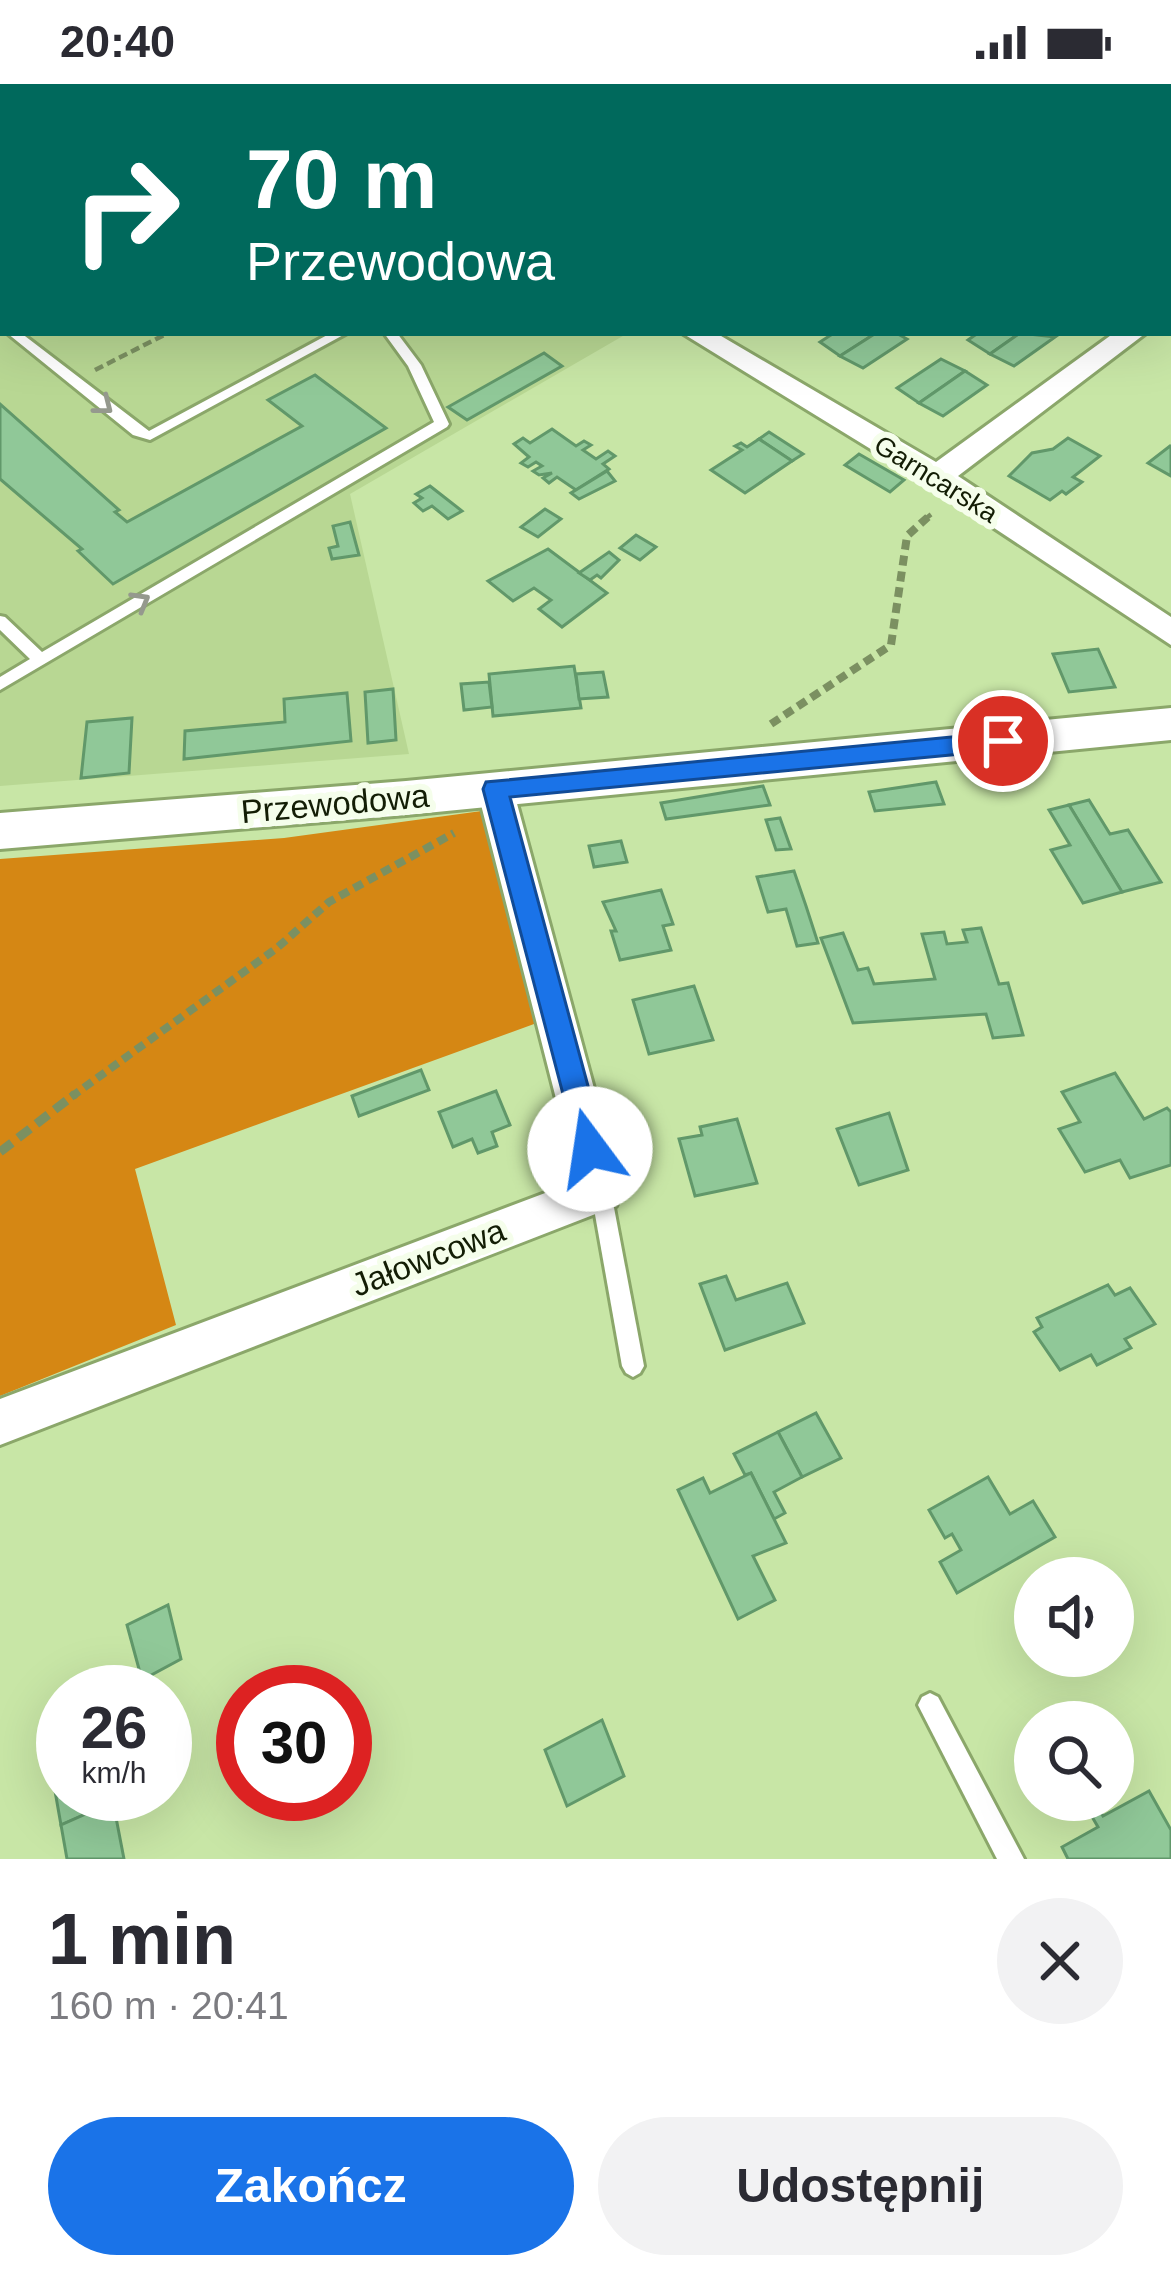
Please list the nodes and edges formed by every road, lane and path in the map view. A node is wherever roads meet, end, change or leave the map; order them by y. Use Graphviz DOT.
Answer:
graph roads {
  1 [pos="17,336"];
  2 [pos="162,336"];
  3 [pos="335,336"];
  4 [pos="392,336"];
  5 [pos="702,336"];
  6 [pos="1128,336"];
  7 [pos="73,382"];
  8 [pos="937,476"];
  9 [pos="0,621"];
  10 [pos="1171,633"];
  11 [pos="40,660"];
  12 [pos="0,684"];
  13 [pos="1171,724"];
  14 [pos="749,765"];
  15 [pos="499,798"];
  16 [pos="0,831"];
  17 [pos="0,1152"];
  18 [pos="601,1192"];
  19 [pos="633,1366"];
  20 [pos="0,1422"];
  21 [pos="930,1706"];
  22 [pos="1011,1859"];
  1 -- 7 [label="lane"];
  2 -- 7 [label="path"];
  7 -- 3 [label="lane, one-way"];
  11 -- 4 [label="lane, one-way"];
  5 -- 8 [label="street, Garncarska"];
  6 -- 8 [label="street"];
  8 -- 10 [label="street, Garncarska"];
  8 -- 14 [label="path"];
  9 -- 11 [label="lane"];
  11 -- 12 [label="lane"];
  13 -- 14 [label="street, Przewodowa"];
  14 -- 15 [label="street, Przewodowa"];
  15 -- 16 [label="street, Przewodowa"];
  15 -- 17 [label="path"];
  15 -- 18 [label="street"];
  18 -- 19 [label="lane"];
  18 -- 20 [label="street, Jałowcowa"];
  21 -- 22 [label="lane"];
}
